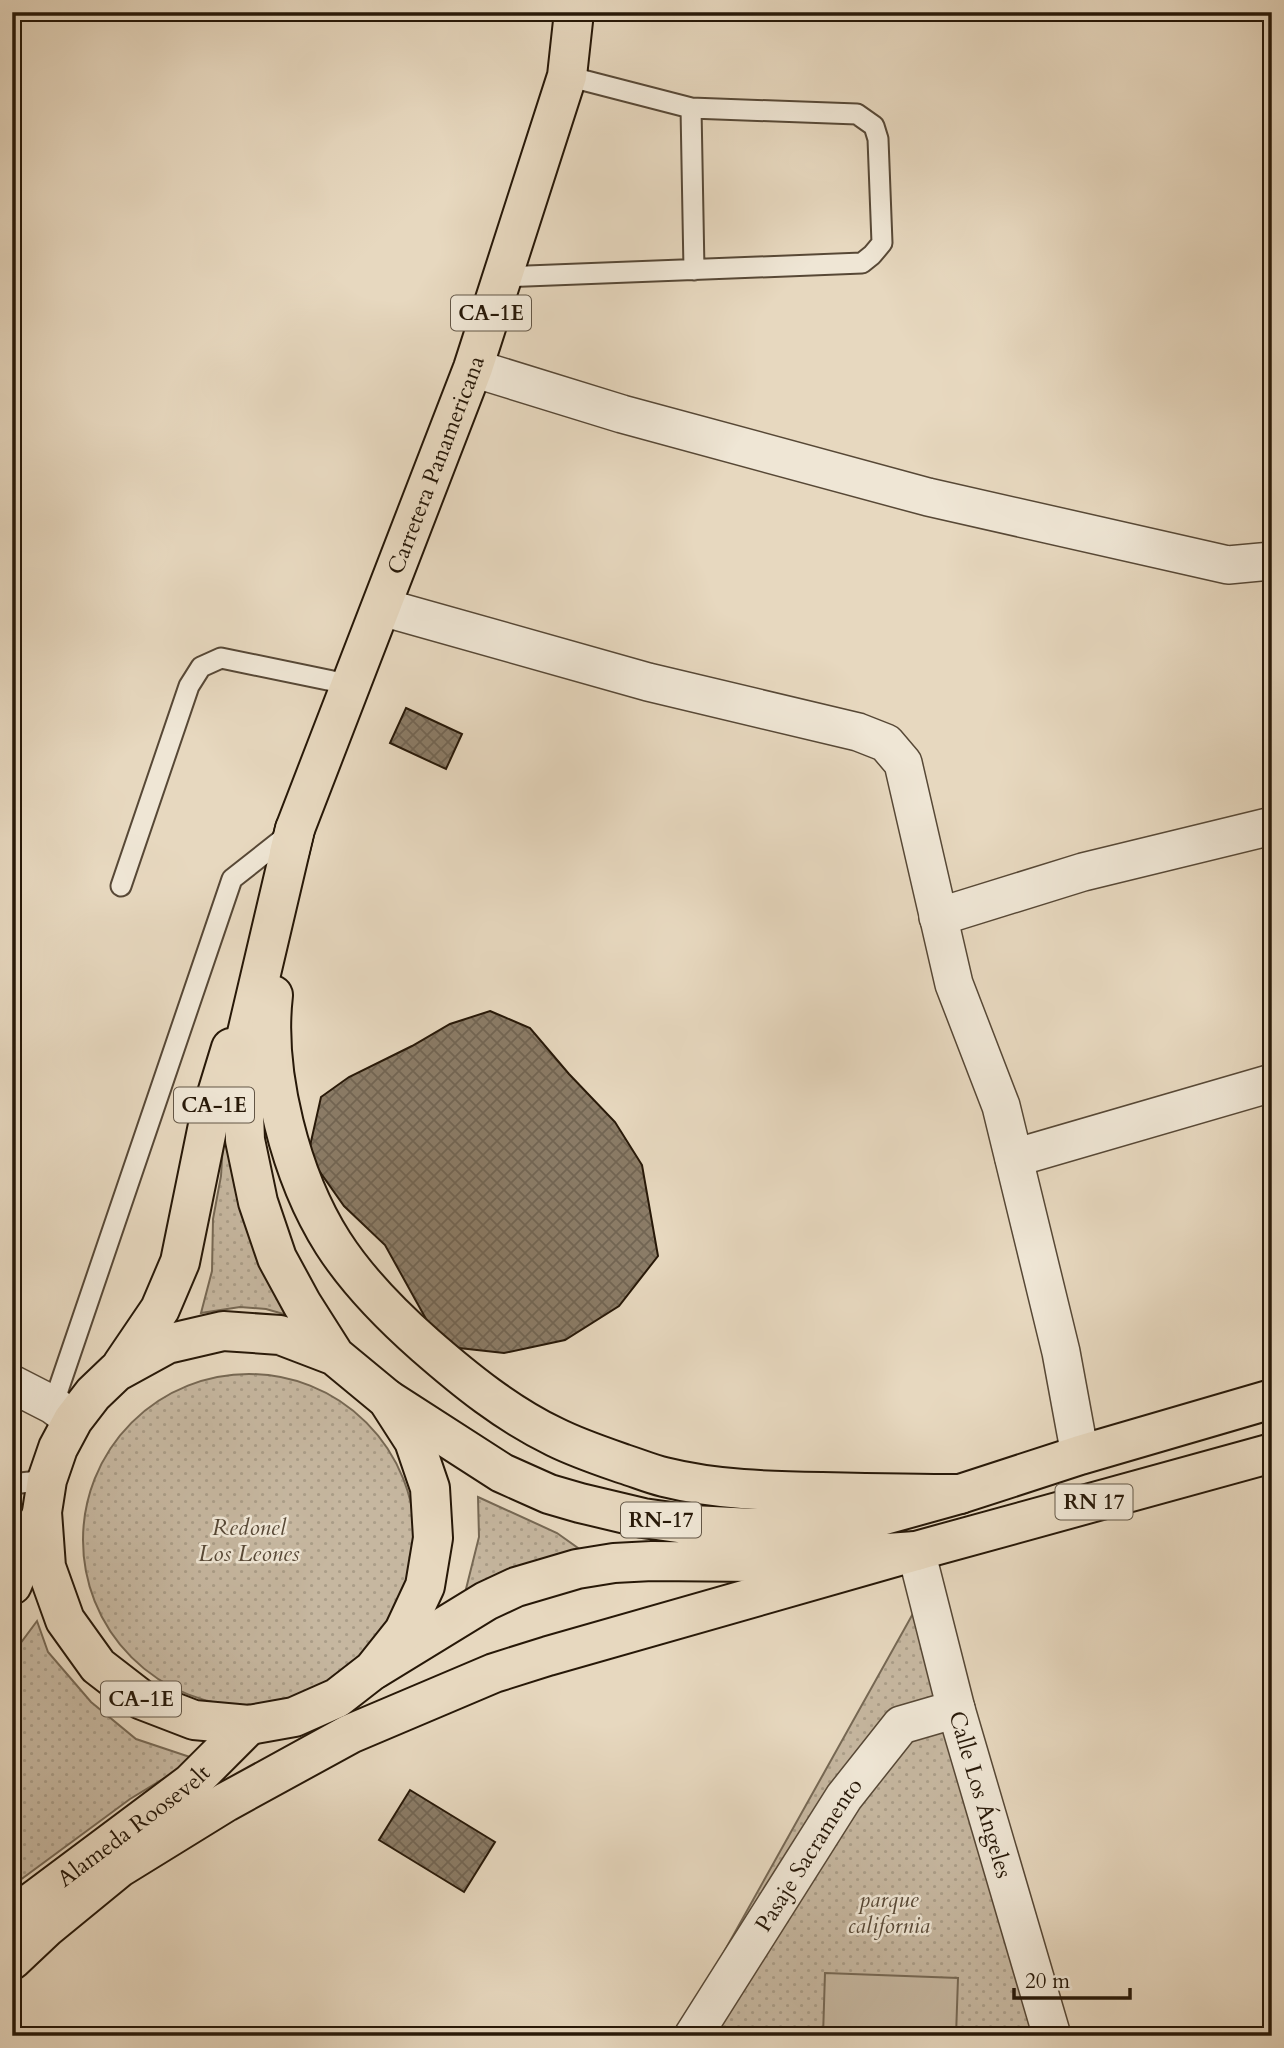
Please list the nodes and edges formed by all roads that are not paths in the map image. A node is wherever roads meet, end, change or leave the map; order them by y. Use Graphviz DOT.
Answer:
graph roads {
  1 [pos="574,12"];
  2 [pos="567,76"];
  3 [pos="691,108"];
  4 [pos="694,270"];
  5 [pos="503,277"];
  6 [pos="473,368"];
  7 [pos="1272,561"];
  8 [pos="382,607"];
  9 [pos="352,685"];
  10 [pos="1272,826"];
  11 [pos="295,830"];
  12 [pos="121,886"];
  13 [pos="938,917"];
  14 [pos="1272,1083"];
  15 [pos="1014,1158"];
  16 [pos="335,1356"];
  17 [pos="117,1372"];
  18 [pos="12,1384"];
  19 [pos="387,1399"];
  20 [pos="1272,1399"];
  21 [pos="63,1412"];
  22 [pos="1272,1453"];
  23 [pos="1080,1455"];
  24 [pos="34,1492"];
  25 [pos="960,1493"];
  26 [pos="916,1551"];
  27 [pos="12,1585"];
  28 [pos="373,1670"];
  29 [pos="956,1709"];
  30 [pos="249,1725"];
  31 [pos="12,1917"];
  32 [pos="12,1960"];
  33 [pos="693,2036"];
  34 [pos="1052,2036"];
  1 -- 2 [label="main road, Carretera Panamericana / CA-1E"];
  2 -- 3 [label="lane"];
  2 -- 5 [label="main road, Carretera Panamericana / CA-1E"];
  3 -- 4 [label="lane"];
  3 -- 4 [label="lane"];
  4 -- 5 [label="lane"];
  5 -- 6 [label="main road, Carretera Panamericana / CA-1E"];
  6 -- 7 [label="street"];
  6 -- 8 [label="main road, Carretera Panamericana / CA-1E"];
  8 -- 9 [label="main road, Carretera Panamericana / CA-1E"];
  8 -- 13 [label="street"];
  9 -- 11 [label="main road, Carretera Panamericana / CA-1E"];
  9 -- 12 [label="lane"];
  10 -- 13 [label="street"];
  11 -- 16 [label="main road, Carretera Panamericana / CA-1E"];
  11 -- 17 [label="main road, Carretera Panamericana / CA-1E"];
  11 -- 21 [label="lane"];
  11 -- 25 [label="main road"];
  13 -- 15 [label="street"];
  14 -- 15 [label="street"];
  15 -- 23 [label="street"];
  16 -- 17 [label="main road, CA-1E"];
  16 -- 19 [label="main road, CA-1E"];
  17 -- 21 [label="main road, CA-1E"];
  18 -- 21 [label="street"];
  19 -- 25 [label="main road, RN-17"];
  19 -- 28 [label="main road, CA-1E"];
  20 -- 23 [label="main road, RN 17"];
  21 -- 24 [label="main road, CA-1E"];
  22 -- 26 [label="main road, RN 17"];
  23 -- 25 [label="main road, RN 17"];
  24 -- 27 [label="main road, CA-1E"];
  24 -- 30 [label="main road, CA-1E"];
  26 -- 28 [label="main road, RN-17"];
  26 -- 29 [label="street, Calle Los Ángeles"];
  26 -- 32 [label="main road"];
  28 -- 30 [label="main road, CA-1E"];
  29 -- 33 [label="street, Pasaje Sacramento"];
  29 -- 34 [label="street, Calle Los Ángeles"];
  30 -- 31 [label="main road, Alameda Roosevelt"];
}
